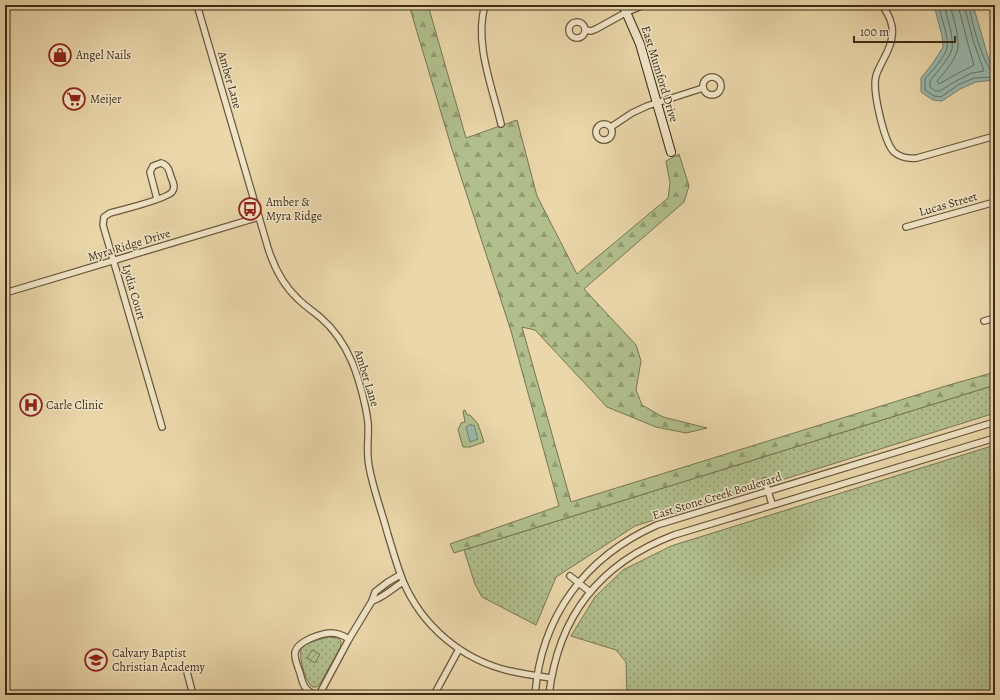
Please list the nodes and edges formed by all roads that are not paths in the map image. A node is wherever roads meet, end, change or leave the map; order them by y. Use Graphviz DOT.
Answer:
graph roads {
  1 [pos="197,5"];
  2 [pos="485,5"];
  3 [pos="644,5"];
  4 [pos="882,5"];
  5 [pos="625,9"];
  6 [pos="585,30"];
  7 [pos="703,88"];
  8 [pos="657,102"];
  9 [pos="501,124"];
  10 [pos="611,127"];
  11 [pos="995,136"];
  12 [pos="671,152"];
  13 [pos="157,199"];
  14 [pos="995,202"];
  15 [pos="259,218"];
  16 [pos="906,227"];
  17 [pos="114,261"];
  18 [pos="5,293"];
  19 [pos="995,318"];
  20 [pos="984,321"];
  21 [pos="995,422"];
  22 [pos="162,427"];
  23 [pos="995,438"];
  24 [pos="764,481"];
  25 [pos="768,492"];
  26 [pos="772,504"];
  27 [pos="400,575"];
  28 [pos="570,576"];
  29 [pos="403,582"];
  30 [pos="578,583"];
  31 [pos="590,592"];
  32 [pos="372,602"];
  33 [pos="349,639"];
  34 [pos="459,649"];
  35 [pos="187,672"];
  36 [pos="537,676"];
  37 [pos="551,678"];
  38 [pos="193,695"];
  39 [pos="315,695"];
  40 [pos="319,695"];
  41 [pos="434,695"];
  42 [pos="535,695"];
  43 [pos="549,695"];
  1 -- 15 [label="street, Amber Lane"];
  2 -- 9 [label="street"];
  3 -- 5 [label="street"];
  4 -- 11 [label="street"];
  5 -- 6 [label="street"];
  5 -- 8 [label="street, East Mumford Drive"];
  7 -- 8 [label="street"];
  8 -- 10 [label="street"];
  8 -- 12 [label="street, East Mumford Drive"];
  13 -- 13 [label="street, Lydia Court"];
  13 -- 17 [label="street, Lydia Court"];
  14 -- 16 [label="street, Lucas Street"];
  15 -- 17 [label="street, Myra Ridge Drive"];
  15 -- 27 [label="street, Amber Lane"];
  17 -- 18 [label="street, Myra Ridge Drive"];
  17 -- 22 [label="street, Lydia Court"];
  19 -- 20 [label="street"];
  21 -- 25 [label="street, East Stone Creek Boulevard"];
  23 -- 26 [label="street, East Stone Creek Boulevard"];
  24 -- 25 [label="street"];
  25 -- 26 [label="street"];
  25 -- 30 [label="street, East Stone Creek Boulevard"];
  26 -- 31 [label="street, East Stone Creek Boulevard"];
  27 -- 29 [label="street, Amber Lane"];
  27 -- 32 [label="street"];
  28 -- 30 [label="street"];
  29 -- 32 [label="street"];
  29 -- 34 [label="street, Amber Lane"];
  30 -- 31 [label="street"];
  30 -- 36 [label="street, East Stone Creek Boulevard"];
  31 -- 37 [label="street, East Stone Creek Boulevard"];
  32 -- 33 [label="street"];
  33 -- 39 [label="street"];
  33 -- 40 [label="street"];
  34 -- 36 [label="street, Amber Lane"];
  34 -- 41 [label="street"];
  35 -- 38 [label="street"];
  36 -- 37 [label="street, Amber Lane"];
  36 -- 42 [label="street, East Stone Creek Boulevard"];
  37 -- 43 [label="street, East Stone Creek Boulevard"];
}
